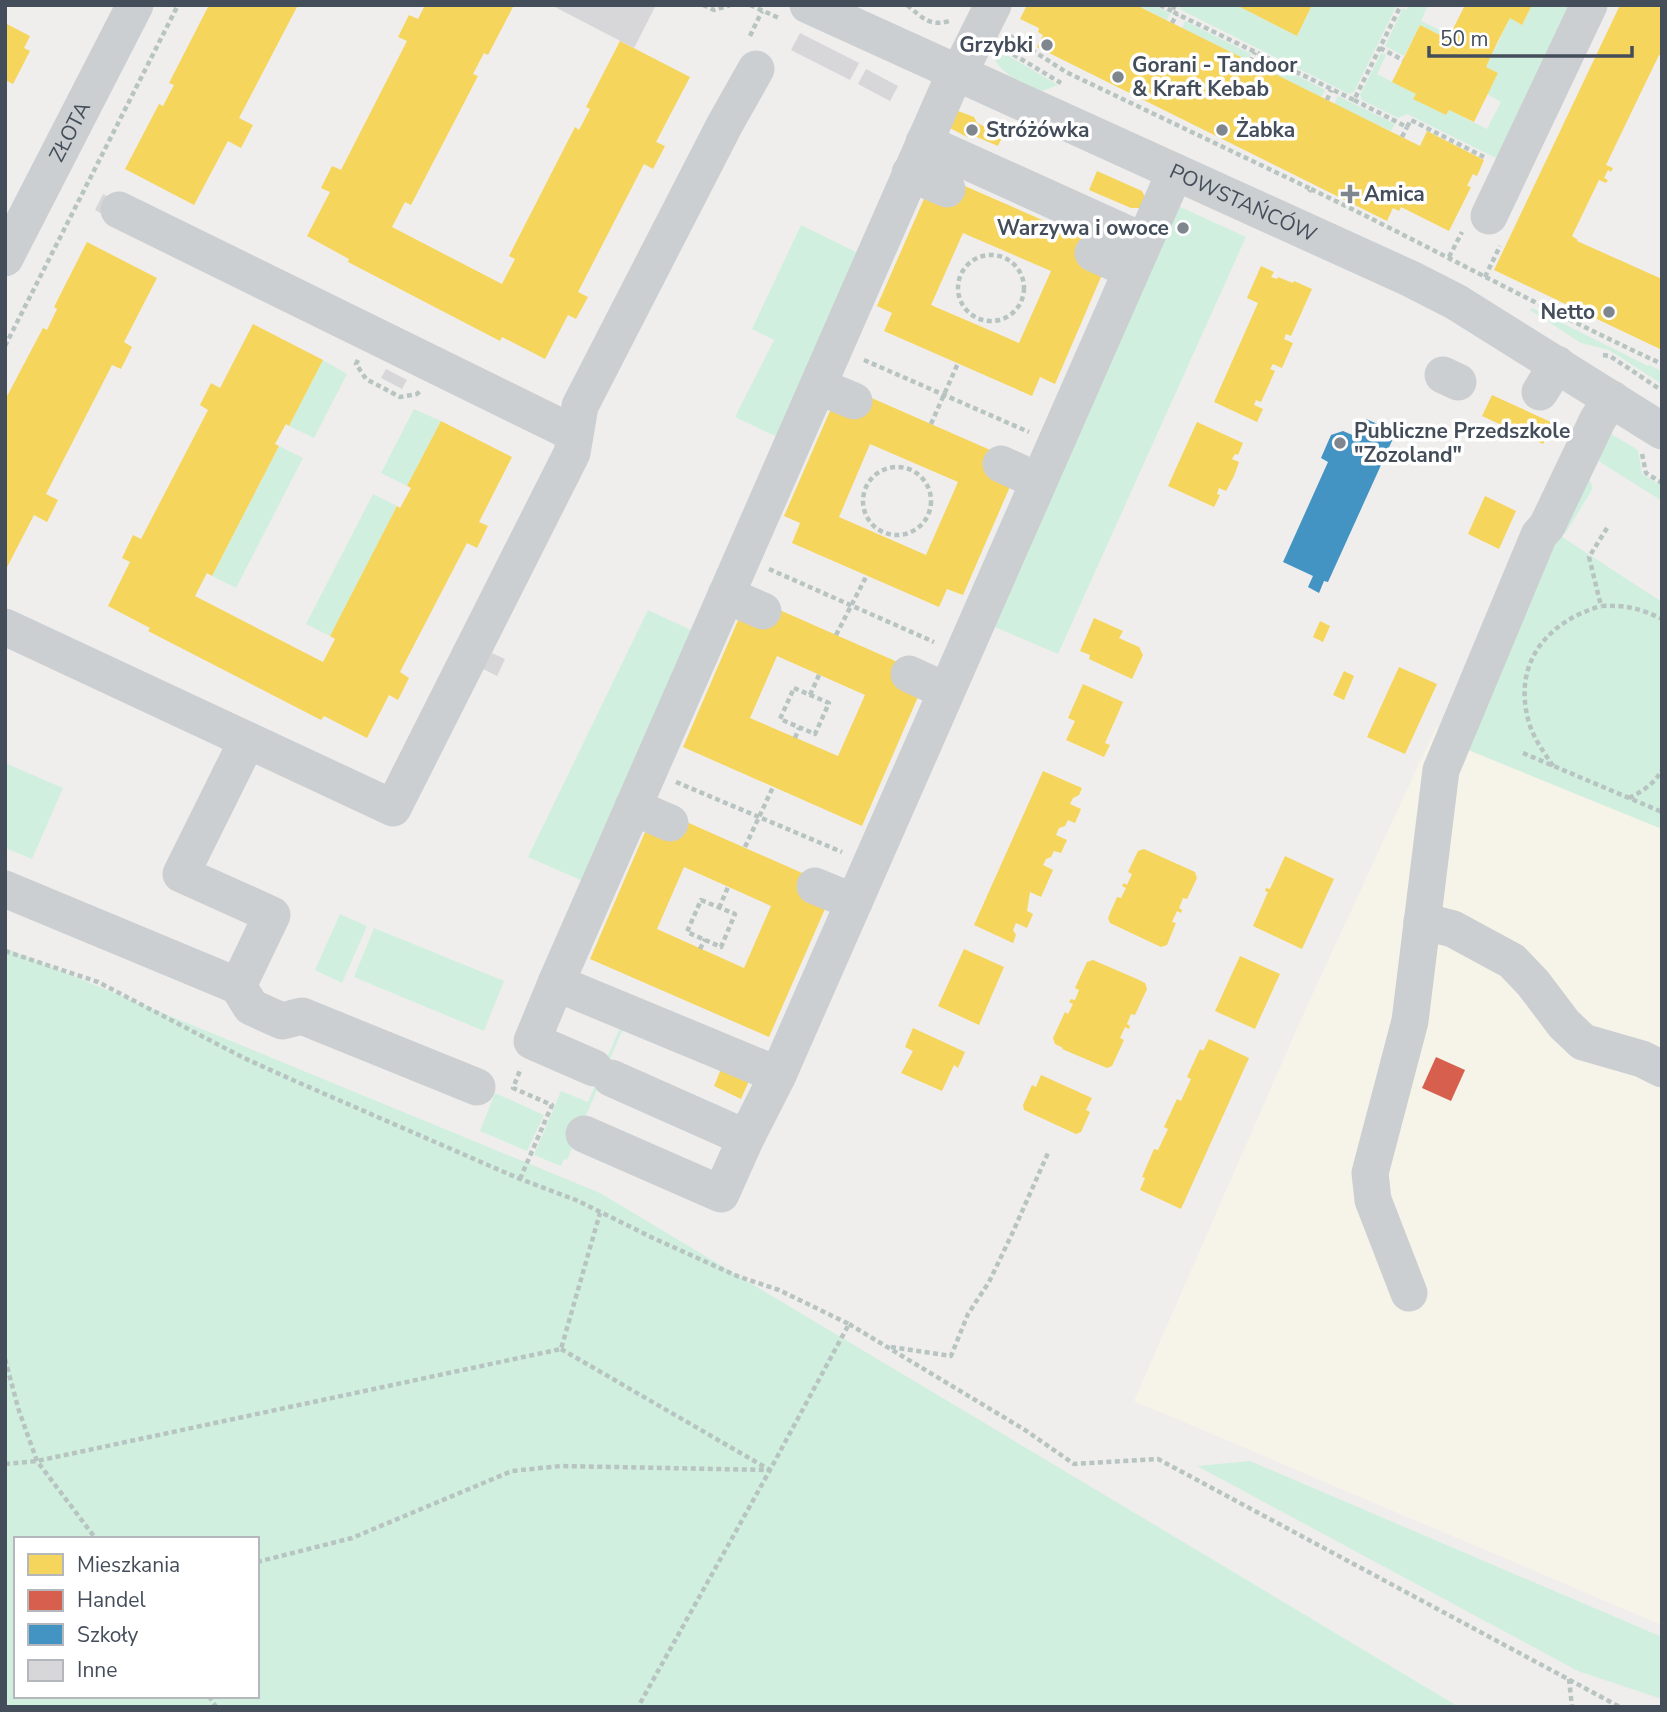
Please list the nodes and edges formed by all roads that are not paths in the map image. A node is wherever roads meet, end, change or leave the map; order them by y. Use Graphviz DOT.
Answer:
graph roads {
  1 [pos="135,5"];
  2 [pos="808,5"];
  3 [pos="1589,5"];
  4 [pos="999,19"];
  5 [pos="753,52"];
  6 [pos="957,74"];
  7 [pos="917,158"];
  8 [pos="1168,186"];
  9 [pos="947,189"];
  10 [pos="119,210"];
  11 [pos="1477,220"];
  12 [pos="1093,253"];
  13 [pos="1137,255"];
  14 [pos="5,258"];
  15 [pos="818,386"];
  16 [pos="1612,399"];
  17 [pos="854,401"];
  18 [pos="1662,431"];
  19 [pos="575,435"];
  20 [pos="1001,464"];
  21 [pos="1038,481"];
  22 [pos="726,595"];
  23 [pos="762,611"];
  24 [pos="5,627"];
  25 [pos="909,674"];
  26 [pos="946,691"];
  27 [pos="247,741"];
  28 [pos="633,807"];
  29 [pos="670,823"];
  30 [pos="815,886"];
  31 [pos="5,889"];
  32 [pos="854,902"];
  33 [pos="1422,921"];
  34 [pos="556,983"];
  35 [pos="238,986"];
  36 [pos="1662,1069"];
  37 [pos="778,1075"];
  38 [pos="477,1087"];
  39 [pos="584,1134"];
  40 [pos="746,1138"];
  41 [pos="1409,1293"];
  1 -- 14 [label="street, ZŁOTA"];
  2 -- 6 [label="street, POWSTAŃCÓW"];
  3 -- 11 [label="street"];
  4 -- 6 [label="street"];
  5 -- 19 [label="street"];
  6 -- 7 [label="street"];
  6 -- 8 [label="street, POWSTAŃCÓW"];
  7 -- 9 [label="street"];
  7 -- 13 [label="street"];
  7 -- 15 [label="street"];
  8 -- 13 [label="street"];
  8 -- 16 [label="street, POWSTAŃCÓW"];
  10 -- 19 [label="street"];
  12 -- 13 [label="street"];
  13 -- 21 [label="street"];
  15 -- 17 [label="street"];
  15 -- 22 [label="street"];
  16 -- 18 [label="street, POWSTAŃCÓW"];
  16 -- 33 [label="street"];
  19 -- 27 [label="street"];
  20 -- 21 [label="street"];
  21 -- 26 [label="street"];
  22 -- 23 [label="street"];
  22 -- 28 [label="street"];
  24 -- 27 [label="street"];
  25 -- 26 [label="street"];
  26 -- 32 [label="street"];
  27 -- 35 [label="street"];
  28 -- 29 [label="street"];
  28 -- 34 [label="street"];
  30 -- 32 [label="street"];
  31 -- 35 [label="street"];
  32 -- 37 [label="street"];
  33 -- 36 [label="street"];
  33 -- 41 [label="street"];
  34 -- 37 [label="street"];
  34 -- 40 [label="street"];
  35 -- 38 [label="street"];
  37 -- 40 [label="street"];
  39 -- 40 [label="street"];
}
